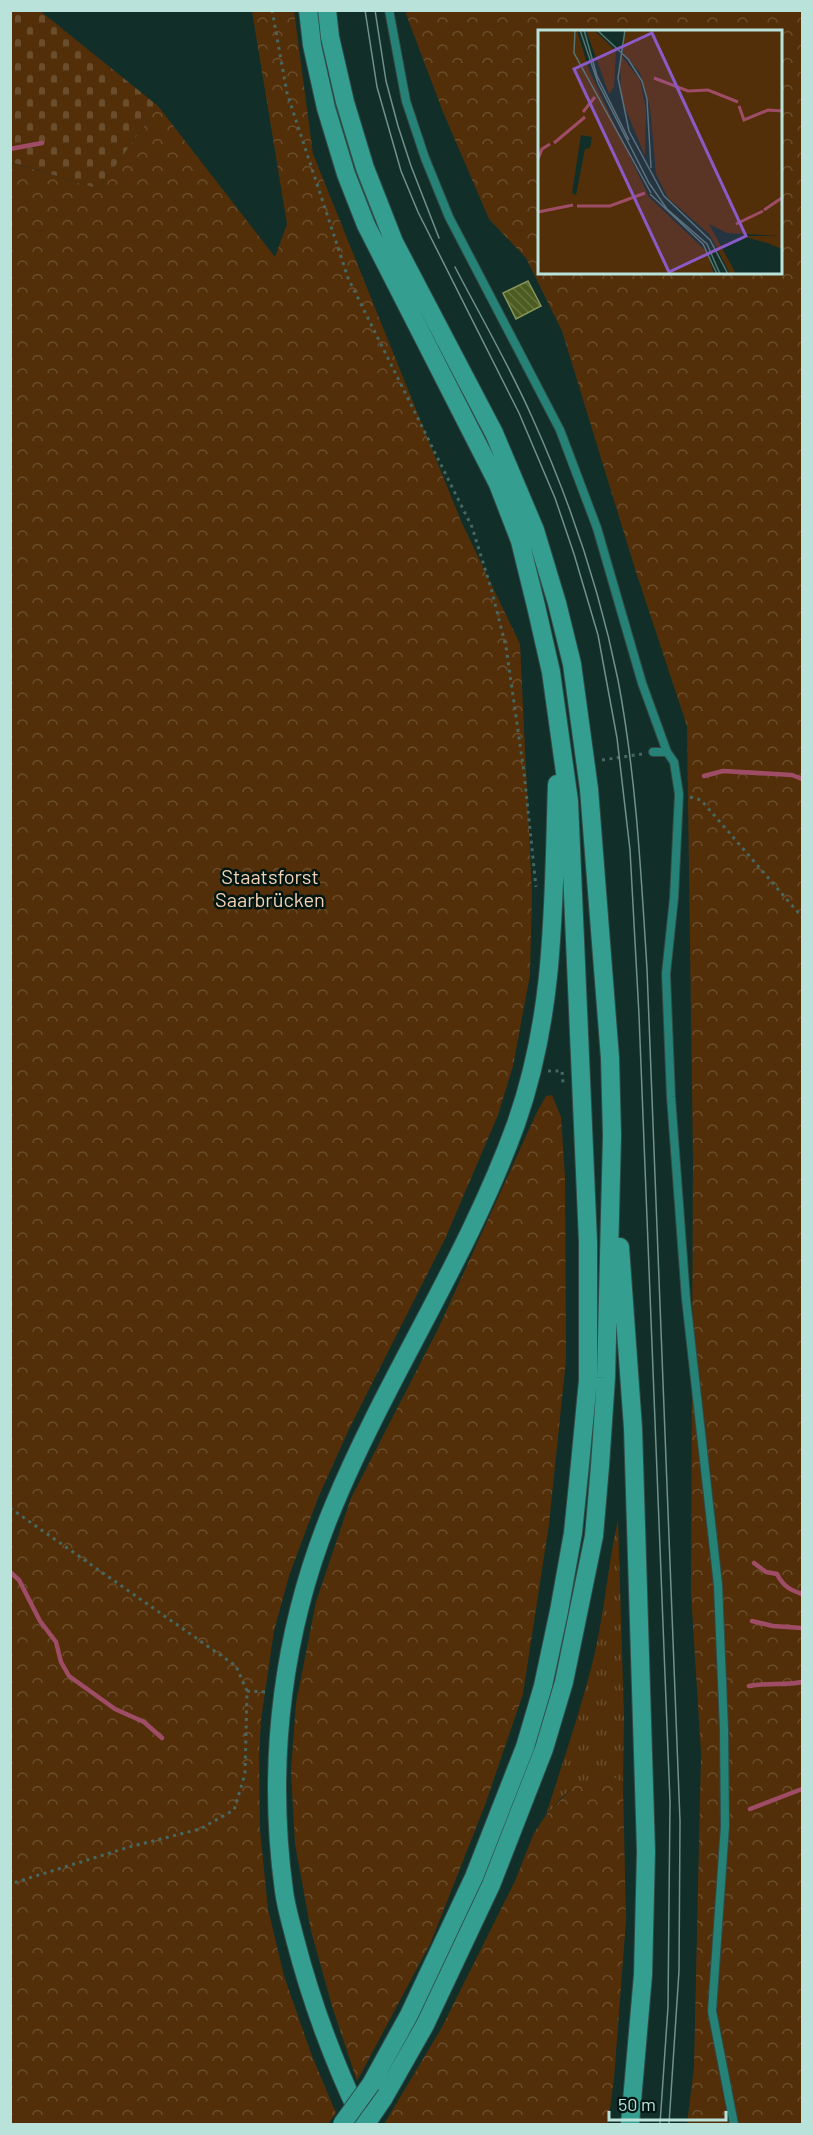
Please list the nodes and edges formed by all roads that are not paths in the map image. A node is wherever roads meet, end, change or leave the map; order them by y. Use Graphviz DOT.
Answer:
graph roads {
  1 [pos="308,10"];
  2 [pos="327,10"];
  3 [pos="389,10"];
  4 [pos="559,734"];
  5 [pos="652,752"];
  6 [pos="666,752"];
  7 [pos="612,1135"];
  8 [pos="342,2124"];
  9 [pos="365,2124"];
  10 [pos="630,2124"];
  11 [pos="734,2124"];
  1 -- 4 [label="highway"];
  2 -- 7 [label="highway"];
  3 -- 6 [label="lane"];
  4 -- 8 [label="highway, bridge"];
  4 -- 9 [label="highway"];
  5 -- 6 [label="lane"];
  6 -- 11 [label="lane"];
  7 -- 9 [label="highway"];
  7 -- 10 [label="highway"];
}
